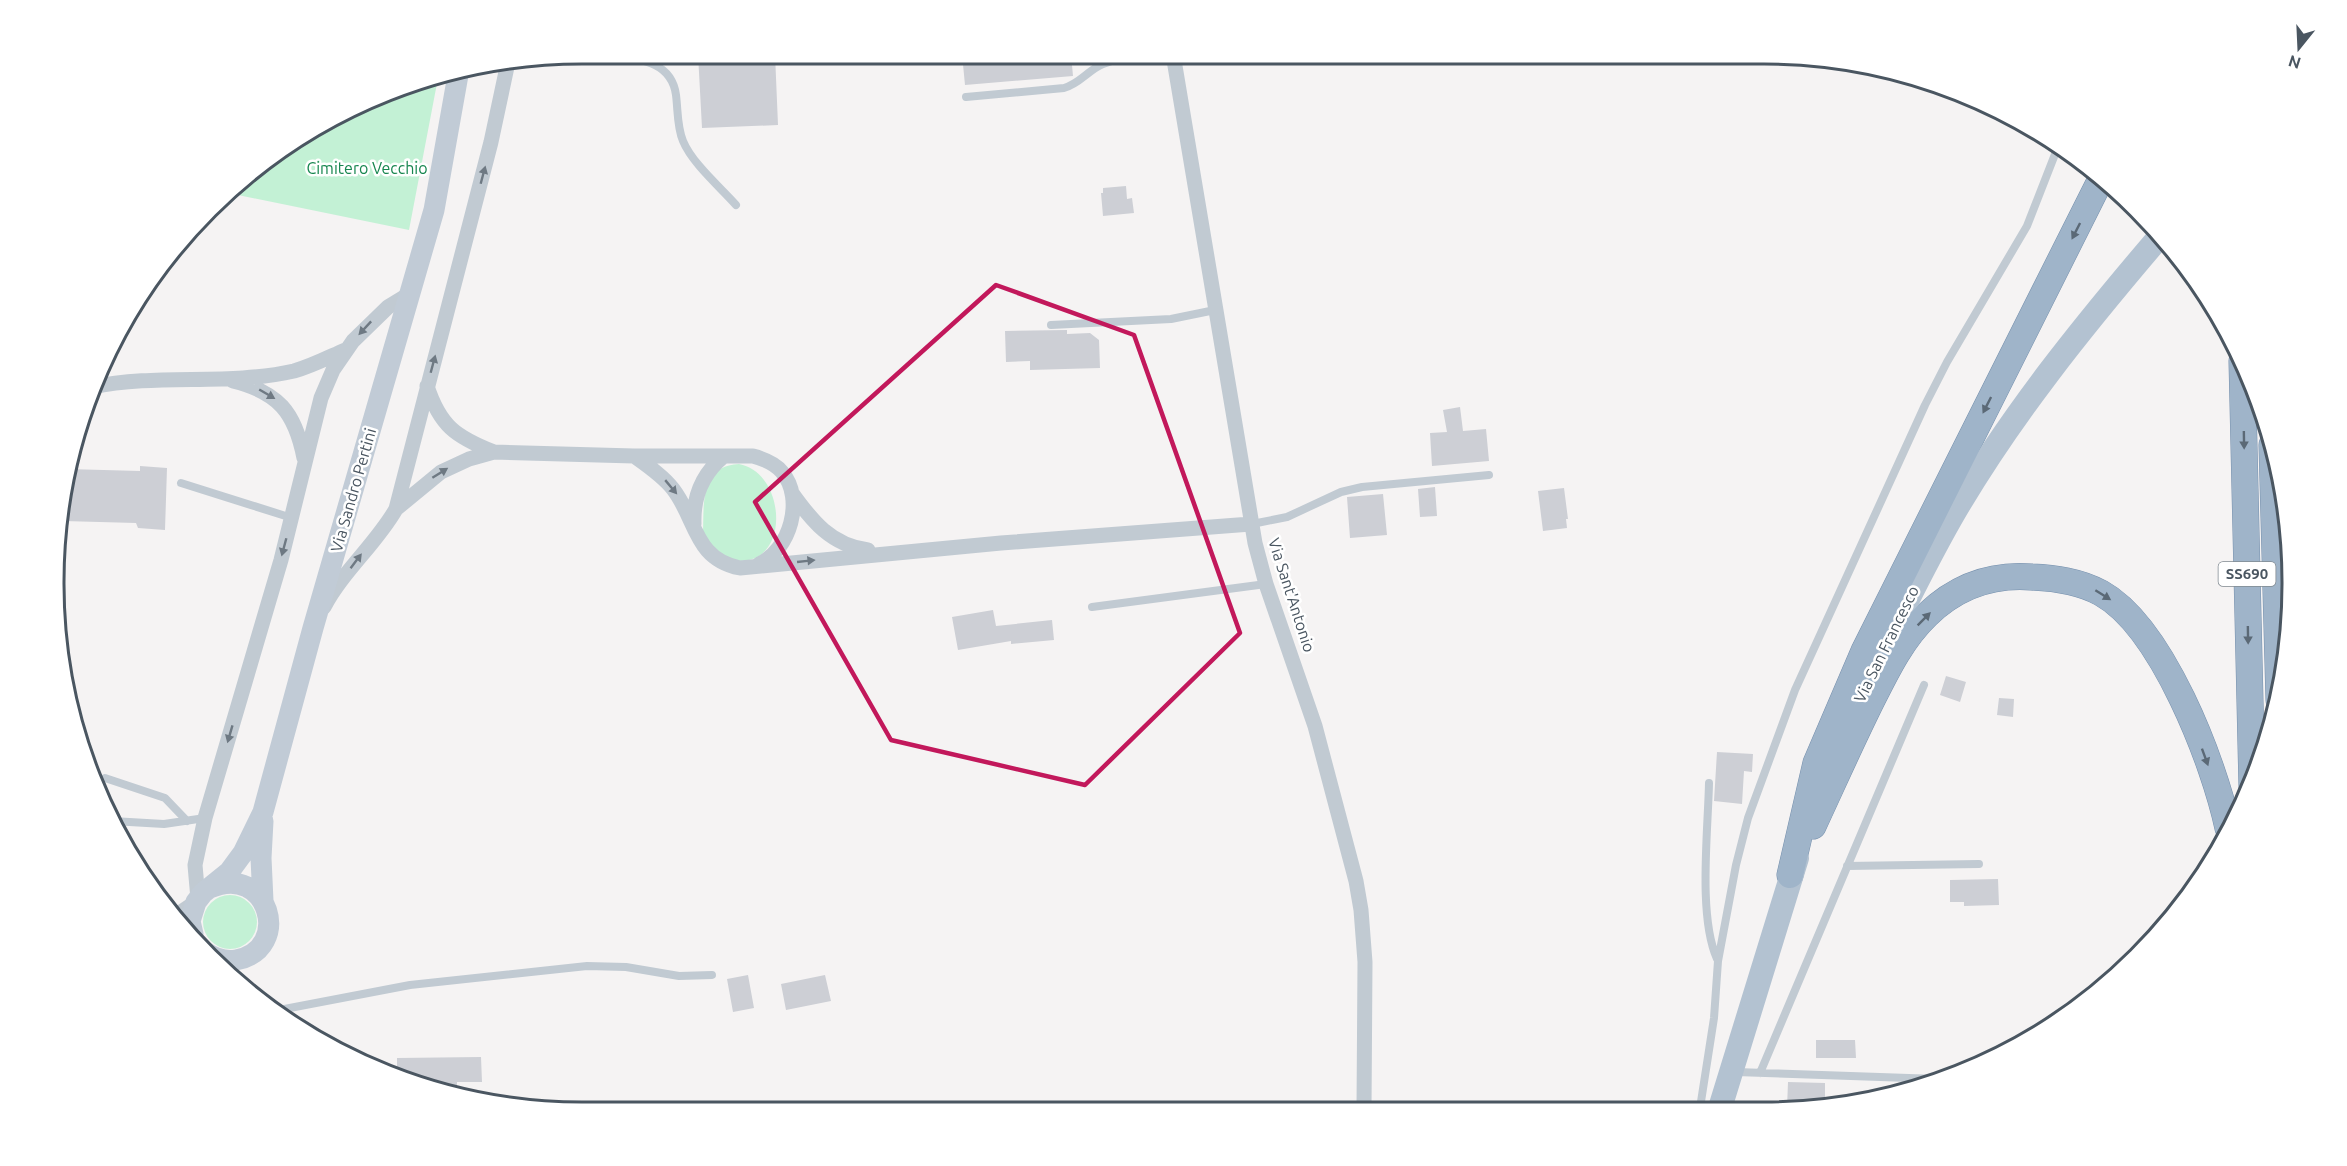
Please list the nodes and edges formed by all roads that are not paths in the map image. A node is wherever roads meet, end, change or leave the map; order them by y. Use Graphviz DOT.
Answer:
graph roads {
  1 [pos="651,64"];
  2 [pos="1104,64"];
  3 [pos="1175,64"];
  4 [pos="506,70"];
  5 [pos="457,80"];
  6 [pos="966,97"];
  7 [pos="2054,154"];
  8 [pos="2097,186"];
  9 [pos="736,206"];
  10 [pos="2155,242"];
  11 [pos="411,293"];
  12 [pos="1215,310"];
  13 [pos="1050,325"];
  14 [pos="346,350"];
  15 [pos="212,378"];
  16 [pos="2243,384"];
  17 [pos="104,385"];
  18 [pos="427,386"];
  19 [pos="494,452"];
  20 [pos="634,456"];
  21 [pos="724,456"];
  22 [pos="305,463"];
  23 [pos="1489,475"];
  24 [pos="2273,481"];
  25 [pos="181,483"];
  26 [pos="792,493"];
  27 [pos="396,509"];
  28 [pos="292,518"];
  29 [pos="1251,524"];
  30 [pos="694,529"];
  31 [pos="892,552"];
  32 [pos="748,568"];
  33 [pos="1266,584"];
  34 [pos="1092,607"];
  35 [pos="313,628"];
  36 [pos="2277,658"];
  37 [pos="1924,686"];
  38 [pos="2251,759"];
  39 [pos="105,778"];
  40 [pos="1709,783"];
  41 [pos="263,812"];
  42 [pos="205,818"];
  43 [pos="2225,819"];
  44 [pos="187,821"];
  45 [pos="123,822"];
  46 [pos="1979,864"];
  47 [pos="1847,866"];
  48 [pos="1791,875"];
  49 [pos="195,901"];
  50 [pos="263,901"];
  51 [pos="190,921"];
  52 [pos="244,958"];
  53 [pos="227,960"];
  54 [pos="1718,961"];
  55 [pos="237,969"];
  56 [pos="712,975"];
  57 [pos="287,1009"];
  58 [pos="1731,1071"];
  59 [pos="1760,1073"];
  60 [pos="1917,1078"];
  61 [pos="1364,1102"];
  62 [pos="1701,1102"];
  63 [pos="1722,1102"];
  1 -- 9 [label="lane"];
  2 -- 6 [label="lane"];
  3 -- 12 [label="street, Via Sant'Antonio"];
  18 -- 4 [label="street, one-way"];
  5 -- 11 [label="main road, Via Sandro Pertini"];
  7 -- 54 [label="lane"];
  8 -- 48 [label="highway, one-way"];
  10 -- 48 [label="main road, Via San Francesco"];
  11 -- 14 [label="street, one-way"];
  11 -- 35 [label="main road, Via Sandro Pertini"];
  12 -- 13 [label="lane"];
  12 -- 29 [label="street, Via Sant'Antonio"];
  14 -- 15 [label="street"];
  14 -- 22 [label="street"];
  15 -- 17 [label="street"];
  15 -- 22 [label="street, one-way"];
  16 -- 38 [label="highway, SS690, one-way"];
  18 -- 19 [label="street"];
  18 -- 27 [label="street"];
  19 -- 20 [label="street"];
  27 -- 19 [label="street, one-way"];
  20 -- 21 [label="street"];
  20 -- 30 [label="street, one-way"];
  21 -- 26 [label="street"];
  21 -- 30 [label="street"];
  22 -- 28 [label="street"];
  23 -- 29 [label="lane"];
  24 -- 36 [label="highway, SS690"];
  25 -- 28 [label="lane"];
  26 -- 31 [label="street"];
  26 -- 32 [label="street"];
  35 -- 27 [label="street, one-way"];
  28 -- 42 [label="street, one-way"];
  29 -- 31 [label="street"];
  29 -- 33 [label="street, Via Sant'Antonio"];
  30 -- 32 [label="street"];
  32 -- 31 [label="street, one-way"];
  33 -- 34 [label="lane"];
  33 -- 61 [label="street, Via Sant'Antonio"];
  35 -- 41 [label="main road, Via Sandro Pertini"];
  37 -- 47 [label="lane"];
  39 -- 44 [label="lane"];
  40 -- 54 [label="lane"];
  41 -- 49 [label="main road, Via Sandro Pertini"];
  41 -- 50 [label="main road"];
  42 -- 44 [label="lane"];
  42 -- 49 [label="street"];
  48 -- 43 [label="highway, one-way"];
  44 -- 45 [label="lane"];
  46 -- 47 [label="lane"];
  47 -- 59 [label="lane"];
  48 -- 58 [label="main road, Via San Francesco"];
  49 -- 50 [label="main road"];
  49 -- 51 [label="main road"];
  50 -- 52 [label="main road"];
  52 -- 53 [label="main road"];
  52 -- 55 [label="main road"];
  54 -- 62 [label="lane"];
  56 -- 57 [label="lane"];
  58 -- 59 [label="lane"];
  58 -- 63 [label="main road, Via San Francesco"];
  59 -- 60 [label="lane"];
}
